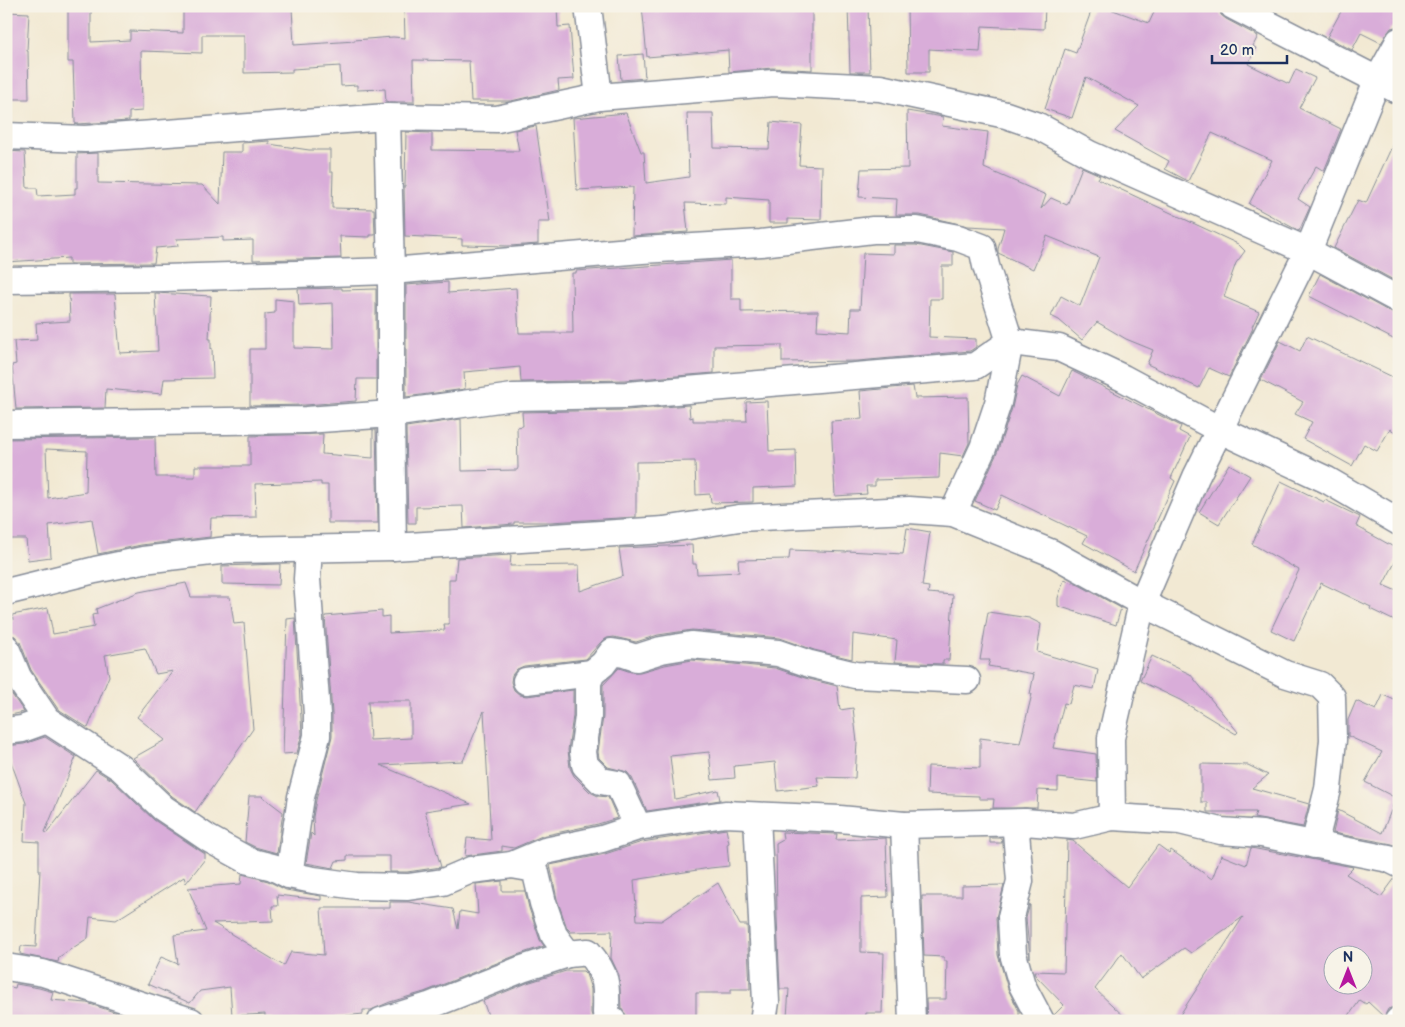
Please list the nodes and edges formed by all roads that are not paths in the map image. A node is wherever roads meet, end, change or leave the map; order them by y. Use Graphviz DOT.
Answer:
graph roads {
  1 [pos="588,6"];
  2 [pos="1233,6"];
  3 [pos="1399,41"];
  4 [pos="1388,86"];
  5 [pos="599,97"];
  6 [pos="387,117"];
  7 [pos="6,136"];
  8 [pos="1308,251"];
  9 [pos="391,271"];
  10 [pos="6,280"];
  11 [pos="1399,300"];
  12 [pos="1010,342"];
  13 [pos="391,414"];
  14 [pos="6,424"];
  15 [pos="1220,430"];
  16 [pos="953,513"];
  17 [pos="1399,522"];
  18 [pos="393,547"];
  19 [pos="309,550"];
  20 [pos="6,592"];
  21 [pos="1142,603"];
  22 [pos="6,648"];
  23 [pos="592,673"];
  24 [pos="968,680"];
  25 [pos="526,681"];
  26 [pos="46,720"];
  27 [pos="6,731"];
  28 [pos="757,816"];
  29 [pos="1112,817"];
  30 [pos="1025,822"];
  31 [pos="904,825"];
  32 [pos="638,827"];
  33 [pos="1314,845"];
  34 [pos="1399,864"];
  35 [pos="512,865"];
  36 [pos="289,875"];
  37 [pos="568,954"];
  38 [pos="6,966"];
  39 [pos="191,1021"];
  40 [pos="381,1021"];
  41 [pos="613,1021"];
  42 [pos="763,1021"];
  43 [pos="912,1021"];
  44 [pos="1041,1021"];
  1 -- 5 [label="street"];
  2 -- 4 [label="street"];
  3 -- 4 [label="street"];
  4 -- 8 [label="street"];
  5 -- 6 [label="street"];
  5 -- 8 [label="street"];
  6 -- 7 [label="street"];
  6 -- 9 [label="street"];
  8 -- 11 [label="street"];
  8 -- 15 [label="street"];
  9 -- 10 [label="street"];
  9 -- 12 [label="street"];
  9 -- 13 [label="street"];
  12 -- 13 [label="street"];
  12 -- 15 [label="street"];
  12 -- 16 [label="street"];
  13 -- 14 [label="street"];
  13 -- 18 [label="street"];
  15 -- 17 [label="street"];
  15 -- 21 [label="street"];
  16 -- 18 [label="street"];
  16 -- 21 [label="street"];
  18 -- 19 [label="street"];
  19 -- 20 [label="street"];
  19 -- 36 [label="street"];
  21 -- 29 [label="street"];
  21 -- 33 [label="street"];
  22 -- 26 [label="street"];
  23 -- 24 [label="street"];
  23 -- 25 [label="street"];
  23 -- 32 [label="street"];
  26 -- 27 [label="street"];
  26 -- 36 [label="street"];
  28 -- 31 [label="street"];
  28 -- 32 [label="street"];
  28 -- 42 [label="street"];
  29 -- 30 [label="street"];
  29 -- 33 [label="street"];
  30 -- 31 [label="street"];
  30 -- 44 [label="street"];
  31 -- 43 [label="street"];
  32 -- 35 [label="street"];
  33 -- 34 [label="street"];
  35 -- 36 [label="street"];
  35 -- 37 [label="street"];
  37 -- 40 [label="street"];
  37 -- 41 [label="street"];
  38 -- 39 [label="street"];
}
